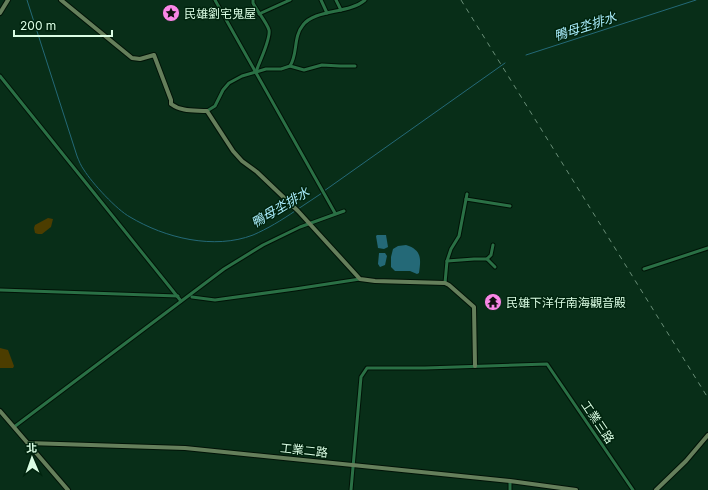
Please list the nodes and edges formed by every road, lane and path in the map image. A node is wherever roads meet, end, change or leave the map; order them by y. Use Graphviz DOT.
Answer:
graph roads {
  1 [pos="8,0"];
  2 [pos="61,0"];
  3 [pos="216,0"];
  4 [pos="253,0"];
  5 [pos="290,0"];
  6 [pos="321,0"];
  7 [pos="336,0"];
  8 [pos="365,0"];
  9 [pos="341,10"];
  10 [pos="0,13"];
  11 [pos="259,14"];
  12 [pos="327,14"];
  13 [pos="290,66"];
  14 [pos="355,66"];
  15 [pos="256,72"];
  16 [pos="0,76"];
  17 [pos="207,112"];
  18 [pos="467,194"];
  19 [pos="466,199"];
  20 [pos="510,206"];
  21 [pos="344,211"];
  22 [pos="335,214"];
  23 [pos="309,224"];
  24 [pos="493,245"];
  25 [pos="708,248"];
  26 [pos="487,260"];
  27 [pos="447,261"];
  28 [pos="495,267"];
  29 [pos="644,269"];
  30 [pos="360,279"];
  31 [pos="444,283"];
  32 [pos="0,290"];
  33 [pos="178,296"];
  34 [pos="192,297"];
  35 [pos="181,301"];
  36 [pos="475,366"];
  37 [pos="0,411"];
  38 [pos="14,427"];
  39 [pos="708,435"];
  40 [pos="28,443"];
  41 [pos="353,466"];
  42 [pos="510,481"];
  43 [pos="68,490"];
  44 [pos="351,490"];
  45 [pos="510,490"];
  46 [pos="576,490"];
  47 [pos="633,490"];
  48 [pos="656,490"];
  1 -- 10 [label="street"];
  2 -- 17 [label="street"];
  3 -- 15 [label="street"];
  4 -- 11 [label="street"];
  5 -- 11 [label="street"];
  6 -- 12 [label="street"];
  7 -- 9 [label="street"];
  8 -- 9 [label="street"];
  9 -- 12 [label="street"];
  11 -- 15 [label="street"];
  12 -- 13 [label="street"];
  13 -- 14 [label="street"];
  13 -- 15 [label="street"];
  15 -- 17 [label="street"];
  15 -- 22 [label="street"];
  16 -- 33 [label="street"];
  17 -- 23 [label="street"];
  18 -- 19 [label="street"];
  19 -- 20 [label="street"];
  19 -- 27 [label="street"];
  21 -- 22 [label="street"];
  22 -- 23 [label="street"];
  23 -- 30 [label="street"];
  23 -- 35 [label="street"];
  24 -- 26 [label="street"];
  25 -- 29 [label="street"];
  26 -- 27 [label="street"];
  26 -- 28 [label="street"];
  27 -- 31 [label="street"];
  30 -- 31 [label="street"];
  30 -- 34 [label="street"];
  31 -- 36 [label="street"];
  32 -- 33 [label="street"];
  33 -- 35 [label="street"];
  35 -- 38 [label="street"];
  36 -- 41 [label="street"];
  36 -- 47 [label="street, 工業三路"];
  37 -- 38 [label="street"];
  38 -- 40 [label="street"];
  39 -- 48 [label="street"];
  40 -- 41 [label="street, 工業二路"];
  40 -- 43 [label="street"];
  41 -- 42 [label="street, 工業二路"];
  41 -- 44 [label="street"];
  42 -- 45 [label="street"];
  42 -- 46 [label="street, 工業二路"];
}
